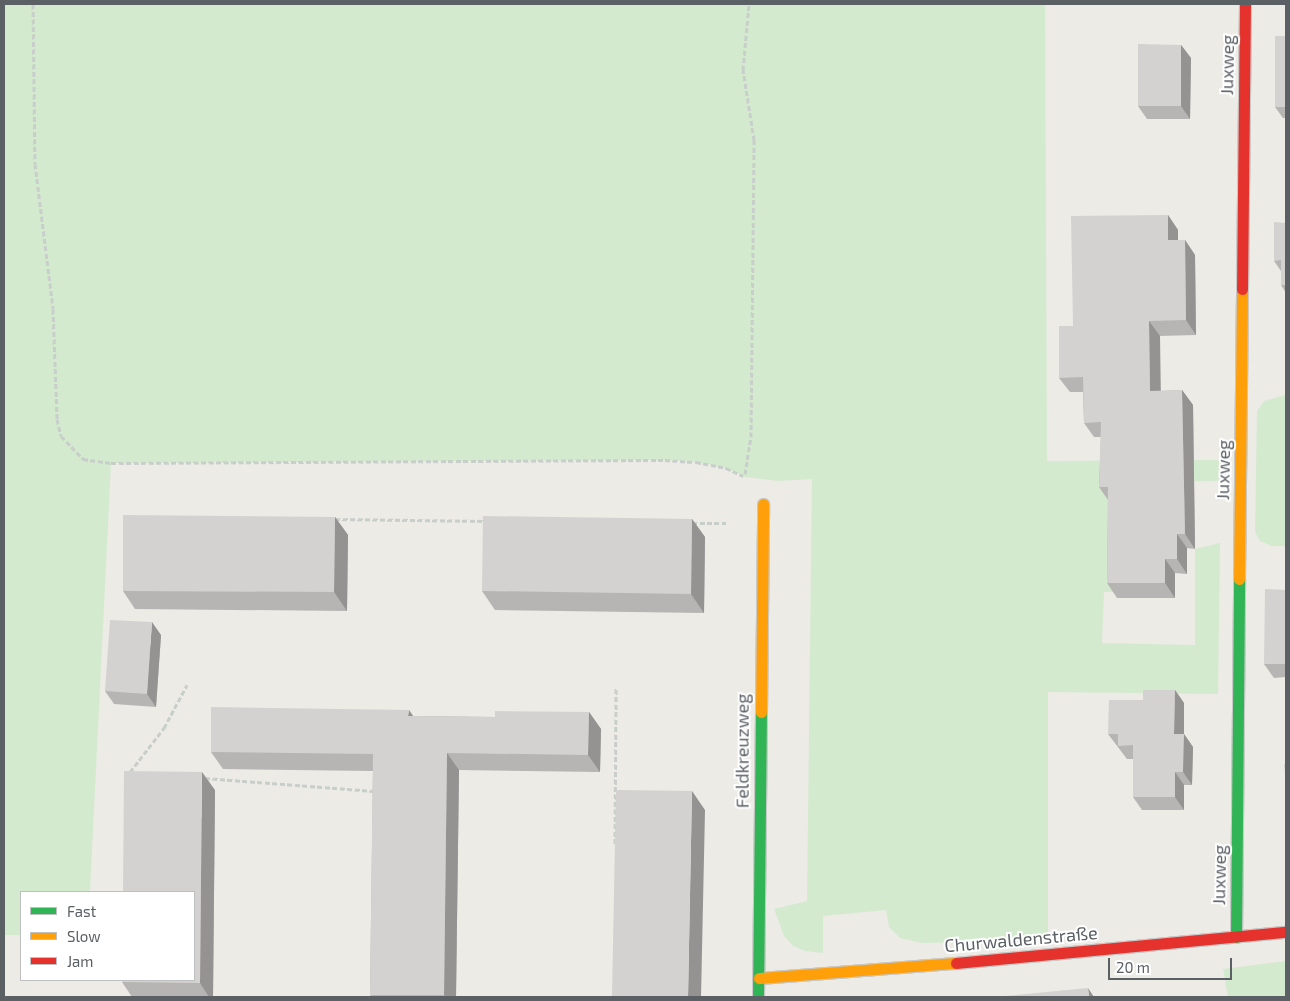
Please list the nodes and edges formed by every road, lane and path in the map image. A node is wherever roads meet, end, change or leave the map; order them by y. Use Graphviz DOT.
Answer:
graph roads {
  1 [pos="33,4"];
  2 [pos="749,4"];
  3 [pos="1245,4"];
  4 [pos="745,477"];
  5 [pos="763,504"];
  6 [pos="325,519"];
  7 [pos="493,522"];
  8 [pos="690,523"];
  9 [pos="763,523"];
  10 [pos="187,685"];
  11 [pos="616,687"];
  12 [pos="139,774"];
  13 [pos="197,778"];
  14 [pos="373,798"];
  15 [pos="615,851"];
  16 [pos="1286,932"];
  17 [pos="1236,937"];
  18 [pos="759,978"];
  19 [pos="758,997"];
  1 -- 4 [label="path"];
  2 -- 4 [label="path"];
  3 -- 17 [label="street, Juxweg"];
  4 -- 5 [label="path"];
  5 -- 9 [label="street, Feldkreuzweg"];
  6 -- 7 [label="path"];
  8 -- 9 [label="path"];
  9 -- 18 [label="street, Feldkreuzweg"];
  10 -- 12 [label="path"];
  11 -- 15 [label="path"];
  13 -- 14 [label="path"];
  16 -- 17 [label="street, Churwaldenstraße"];
  17 -- 18 [label="street, Churwaldenstraße"];
  18 -- 19 [label="street, Feldkreuzweg"];
}
